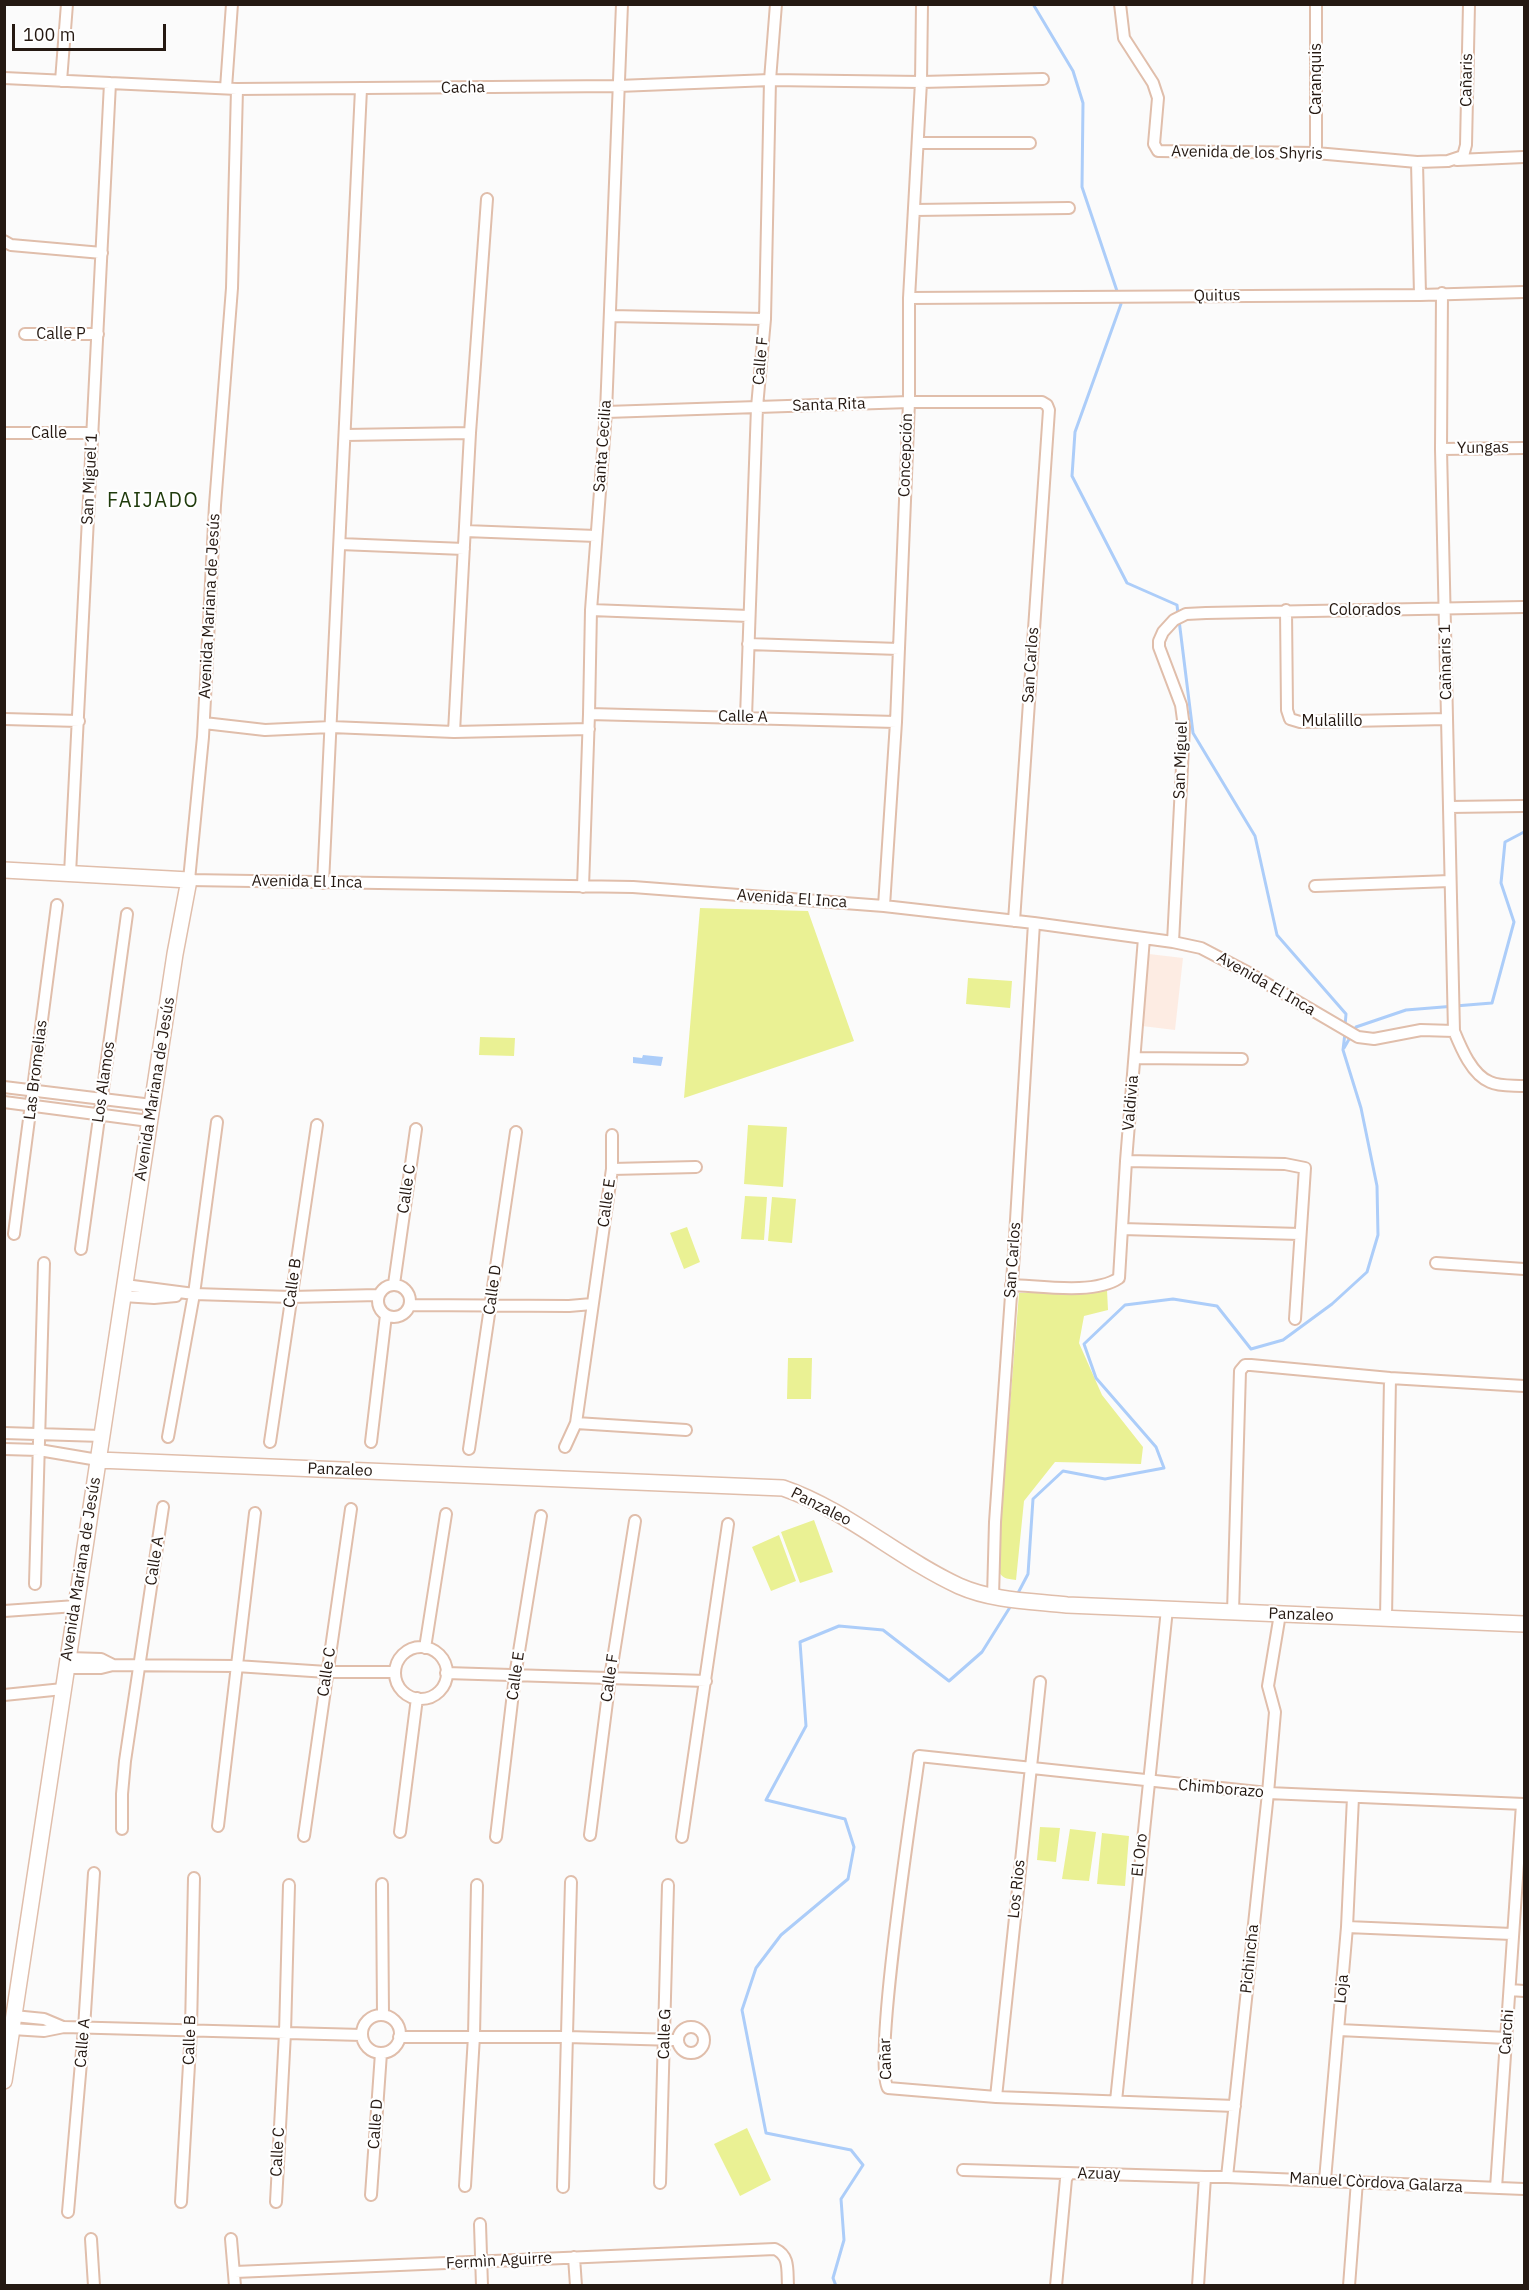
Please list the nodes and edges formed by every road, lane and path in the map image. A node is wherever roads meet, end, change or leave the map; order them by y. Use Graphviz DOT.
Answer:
graph roads {
  1 [pos="67,4"];
  2 [pos="232,4"];
  3 [pos="622,4"];
  4 [pos="776,4"];
  5 [pos="922,4"];
  6 [pos="1119,4"];
  7 [pos="1316,4"];
  8 [pos="1469,4"];
  9 [pos="4,78"];
  10 [pos="1043,79"];
  11 [pos="770,80"];
  12 [pos="61,81"];
  13 [pos="921,82"];
  14 [pos="110,83"];
  15 [pos="618,86"];
  16 [pos="232,89"];
  17 [pos="361,89"];
  18 [pos="1030,142"];
  19 [pos="918,143"];
  20 [pos="1316,153"];
  21 [pos="1524,157"];
  22 [pos="1460,158"];
  23 [pos="1417,162"];
  24 [pos="487,199"];
  25 [pos="1070,208"];
  26 [pos="914,210"];
  27 [pos="4,241"];
  28 [pos="102,253"];
  29 [pos="1524,292"];
  30 [pos="1442,293"];
  31 [pos="1420,295"];
  32 [pos="909,298"];
  33 [pos="610,316"];
  34 [pos="765,319"];
  35 [pos="25,334"];
  36 [pos="98,334"];
  37 [pos="909,402"];
  38 [pos="757,407"];
  39 [pos="1049,410"];
  40 [pos="606,412"];
  41 [pos="4,433"];
  42 [pos="93,433"];
  43 [pos="470,433"];
  44 [pos="345,435"];
  45 [pos="1524,448"];
  46 [pos="1442,449"];
  47 [pos="465,531"];
  48 [pos="596,536"];
  49 [pos="340,544"];
  50 [pos="464,549"];
  51 [pos="1524,607"];
  52 [pos="591,610"];
  53 [pos="1286,610"];
  54 [pos="1445,610"];
  55 [pos="1206,613"];
  56 [pos="749,616"];
  57 [pos="748,644"];
  58 [pos="899,649"];
  59 [pos="590,714"];
  60 [pos="746,717"];
  61 [pos="4,719"];
  62 [pos="1447,719"];
  63 [pos="79,721"];
  64 [pos="896,722"];
  65 [pos="204,723"];
  66 [pos="331,727"];
  67 [pos="589,729"];
  68 [pos="454,732"];
  69 [pos="1524,806"];
  70 [pos="1449,807"];
  71 [pos="4,870"];
  72 [pos="70,874"];
  73 [pos="189,879"];
  74 [pos="1450,880"];
  75 [pos="323,883"];
  76 [pos="1315,886"];
  77 [pos="582,887"];
  78 [pos="57,905"];
  79 [pos="884,906"];
  80 [pos="127,914"];
  81 [pos="1014,921"];
  82 [pos="1034,923"];
  83 [pos="1144,938"];
  84 [pos="1173,942"];
  85 [pos="1454,1031"];
  86 [pos="1135,1058"];
  87 [pos="1242,1059"];
  88 [pos="1524,1086"];
  89 [pos="4,1087"];
  90 [pos="33,1091"];
  91 [pos="102,1100"];
  92 [pos="4,1102"];
  93 [pos="152,1105"];
  94 [pos="31,1106"];
  95 [pos="100,1115"];
  96 [pos="149,1120"];
  97 [pos="217,1122"];
  98 [pos="317,1125"];
  99 [pos="416,1129"];
  100 [pos="516,1132"];
  101 [pos="612,1135"];
  102 [pos="1126,1161"];
  103 [pos="696,1167"];
  104 [pos="612,1169"];
  105 [pos="1122,1229"];
  106 [pos="15,1234"];
  107 [pos="1300,1234"];
  108 [pos="81,1249"];
  109 [pos="44,1263"];
  110 [pos="1436,1263"];
  111 [pos="1524,1269"];
  112 [pos="394,1284"];
  113 [pos="1011,1285"];
  114 [pos="124,1291"];
  115 [pos="194,1294"];
  116 [pos="378,1295"];
  117 [pos="291,1297"];
  118 [pos="492,1304"];
  119 [pos="592,1304"];
  120 [pos="410,1305"];
  121 [pos="386,1315"];
  122 [pos="1294,1319"];
  123 [pos="1390,1378"];
  124 [pos="1524,1386"];
  125 [pos="576,1424"];
  126 [pos="686,1430"];
  127 [pos="4,1433"];
  128 [pos="39,1433"];
  129 [pos="102,1436"];
  130 [pos="168,1437"];
  131 [pos="270,1442"];
  132 [pos="371,1442"];
  133 [pos="565,1447"];
  134 [pos="4,1449"];
  135 [pos="469,1449"];
  136 [pos="39,1450"];
  137 [pos="98,1460"];
  138 [pos="163,1507"];
  139 [pos="351,1509"];
  140 [pos="255,1513"];
  141 [pos="446,1514"];
  142 [pos="541,1516"];
  143 [pos="635,1521"];
  144 [pos="728,1524"];
  145 [pos="35,1584"];
  146 [pos="997,1598"];
  147 [pos="76,1606"];
  148 [pos="1167,1609"];
  149 [pos="4,1611"];
  150 [pos="1233,1612"];
  151 [pos="1280,1614"];
  152 [pos="1386,1618"];
  153 [pos="1524,1624"];
  154 [pos="425,1648"];
  155 [pos="67,1663"];
  156 [pos="139,1665"];
  157 [pos="236,1666"];
  158 [pos="395,1671"];
  159 [pos="327,1672"];
  160 [pos="446,1673"];
  161 [pos="515,1676"];
  162 [pos="609,1678"];
  163 [pos="706,1681"];
  164 [pos="1040,1682"];
  165 [pos="63,1689"];
  166 [pos="4,1695"];
  167 [pos="417,1698"];
  168 [pos="919,1756"];
  169 [pos="1029,1770"];
  170 [pos="1148,1782"];
  171 [pos="1268,1793"];
  172 [pos="1353,1797"];
  173 [pos="1523,1804"];
  174 [pos="218,1827"];
  175 [pos="122,1829"];
  176 [pos="400,1832"];
  177 [pos="590,1835"];
  178 [pos="304,1836"];
  179 [pos="496,1837"];
  180 [pos="682,1837"];
  181 [pos="94,1873"];
  182 [pos="194,1878"];
  183 [pos="572,1882"];
  184 [pos="382,1884"];
  185 [pos="289,1885"];
  186 [pos="477,1885"];
  187 [pos="668,1885"];
  188 [pos="1347,1927"];
  189 [pos="1512,1934"];
  190 [pos="1510,1990"];
  191 [pos="1524,1991"];
  192 [pos="382,2015"];
  193 [pos="84,2028"];
  194 [pos="191,2030"];
  195 [pos="1338,2030"];
  196 [pos="285,2033"];
  197 [pos="362,2035"];
  198 [pos="9,2036"];
  199 [pos="474,2036"];
  200 [pos="399,2037"];
  201 [pos="567,2037"];
  202 [pos="1507,2038"];
  203 [pos="665,2040"];
  204 [pos="677,2040"];
  205 [pos="381,2053"];
  206 [pos="4,2081"];
  207 [pos="996,2097"];
  208 [pos="1116,2102"];
  209 [pos="1235,2106"];
  210 [pos="963,2170"];
  211 [pos="1069,2174"];
  212 [pos="1205,2177"];
  213 [pos="1227,2177"];
  214 [pos="1325,2180"];
  215 [pos="1357,2181"];
  216 [pos="660,2183"];
  217 [pos="465,2186"];
  218 [pos="563,2187"];
  219 [pos="1496,2188"];
  220 [pos="1524,2189"];
  221 [pos="371,2195"];
  222 [pos="182,2202"];
  223 [pos="276,2202"];
  224 [pos="68,2212"];
  225 [pos="480,2224"];
  226 [pos="91,2239"];
  227 [pos="231,2239"];
  228 [pos="573,2257"];
  229 [pos="481,2263"];
  230 [pos="235,2272"];
  231 [pos="94,2286"];
  232 [pos="235,2286"];
  233 [pos="482,2286"];
  234 [pos="576,2286"];
  235 [pos="788,2286"];
  236 [pos="1056,2286"];
  237 [pos="1198,2286"];
  238 [pos="1349,2286"];
  1 -- 12 [label="street"];
  2 -- 16 [label="street, Avenida Mariana de Jesús"];
  3 -- 15 [label="street, Santa Cecilia"];
  4 -- 11 [label="street, Calle F"];
  5 -- 13 [label="street, Concepción"];
  6 -- 20 [label="street, Avenida de los Shyris"];
  7 -- 20 [label="street, Caranquis"];
  8 -- 22 [label="street, Cañaris"];
  9 -- 12 [label="street, Cacha"];
  10 -- 13 [label="street, Cacha"];
  11 -- 13 [label="street, Cacha"];
  11 -- 15 [label="street, Cacha"];
  11 -- 34 [label="street, Calle F"];
  12 -- 14 [label="street, Cacha"];
  13 -- 19 [label="street, Concepción"];
  14 -- 16 [label="street, Cacha"];
  14 -- 28 [label="street, San Miguel 1"];
  15 -- 17 [label="street, Cacha"];
  15 -- 33 [label="street, Santa Cecilia"];
  16 -- 17 [label="street, Cacha"];
  16 -- 65 [label="street, Avenida Mariana de Jesús"];
  17 -- 44 [label="street"];
  18 -- 19 [label="street"];
  19 -- 26 [label="street, Concepción"];
  20 -- 23 [label="street, Avenida de los Shyris"];
  21 -- 22 [label="street, Avenida de los Shyris"];
  22 -- 23 [label="street, Avenida de los Shyris"];
  23 -- 31 [label="street"];
  24 -- 43 [label="street"];
  25 -- 26 [label="street"];
  26 -- 32 [label="street, Concepción"];
  27 -- 28 [label="street"];
  28 -- 36 [label="street, San Miguel 1"];
  29 -- 30 [label="street, Quitus"];
  30 -- 31 [label="street, Quitus"];
  30 -- 46 [label="street, Cañnaris 1"];
  31 -- 32 [label="street, Quitus"];
  32 -- 37 [label="street, Concepción"];
  33 -- 34 [label="street"];
  33 -- 40 [label="street, Santa Cecilia"];
  34 -- 38 [label="street, Calle F"];
  35 -- 36 [label="street, Calle P"];
  36 -- 42 [label="street, San Miguel 1"];
  37 -- 38 [label="street, Santa Rita"];
  37 -- 39 [label="street, Santa Rita"];
  37 -- 58 [label="street, Concepción"];
  38 -- 40 [label="street, Santa Rita"];
  38 -- 56 [label="street, Calle F"];
  39 -- 81 [label="street, San Carlos"];
  40 -- 48 [label="street, Santa Cecilia"];
  41 -- 42 [label="street, Calle"];
  42 -- 63 [label="street, San Miguel 1"];
  43 -- 44 [label="street"];
  43 -- 47 [label="street"];
  44 -- 49 [label="street"];
  45 -- 46 [label="street, Yungas"];
  46 -- 54 [label="street, Cañnaris 1"];
  47 -- 48 [label="street"];
  47 -- 50 [label="street"];
  48 -- 52 [label="street, Santa Cecilia"];
  49 -- 50 [label="street"];
  49 -- 66 [label="street"];
  50 -- 68 [label="street"];
  51 -- 54 [label="street, Colorados"];
  52 -- 56 [label="street"];
  52 -- 59 [label="street, Santa Cecilia"];
  53 -- 54 [label="street, Colorados"];
  53 -- 55 [label="street, Colorados"];
  53 -- 62 [label="street, Mulalillo"];
  54 -- 62 [label="street, Cañnaris 1"];
  55 -- 84 [label="street, San Miguel"];
  56 -- 57 [label="street, Calle F"];
  57 -- 58 [label="street"];
  57 -- 60 [label="street, Calle F"];
  58 -- 64 [label="street, Concepción"];
  59 -- 60 [label="street, Calle A"];
  59 -- 67 [label="street, Santa Cecilia"];
  60 -- 64 [label="street, Calle A"];
  61 -- 63 [label="street"];
  62 -- 70 [label="street, Cañnaris 1"];
  63 -- 72 [label="street, San Miguel 1"];
  64 -- 79 [label="street, Concepción"];
  65 -- 66 [label="street"];
  65 -- 73 [label="street, Avenida Mariana de Jesús"];
  66 -- 68 [label="street"];
  66 -- 75 [label="street"];
  67 -- 68 [label="street"];
  67 -- 77 [label="street, Santa Cecilia"];
  69 -- 70 [label="street"];
  70 -- 74 [label="street, Cañnaris 1"];
  71 -- 72 [label="street, Avenida El Inca"];
  72 -- 73 [label="street, Avenida El Inca"];
  73 -- 75 [label="street, Avenida El Inca"];
  73 -- 93 [label="street, Avenida Mariana de Jesús"];
  74 -- 76 [label="street"];
  74 -- 85 [label="street, Cañnaris 1"];
  75 -- 77 [label="street, Avenida El Inca"];
  77 -- 79 [label="street, Avenida El Inca"];
  78 -- 90 [label="street, Las Bromelias"];
  79 -- 81 [label="street, Avenida El Inca"];
  80 -- 91 [label="street, Los Alamos"];
  81 -- 82 [label="street, Avenida El Inca"];
  82 -- 83 [label="street, Avenida El Inca"];
  82 -- 113 [label="street, San Carlos"];
  83 -- 84 [label="street, Avenida El Inca"];
  83 -- 86 [label="street, Valdivia"];
  84 -- 85 [label="street, Avenida El Inca"];
  85 -- 88 [label="street"];
  86 -- 87 [label="street"];
  86 -- 102 [label="street, Valdivia"];
  89 -- 90 [label="street"];
  90 -- 91 [label="street"];
  90 -- 94 [label="street, Las Bromelias"];
  91 -- 93 [label="street"];
  91 -- 95 [label="street, Los Alamos"];
  92 -- 94 [label="street"];
  93 -- 96 [label="street, Avenida Mariana de Jesús"];
  94 -- 95 [label="street"];
  94 -- 106 [label="street, Las Bromelias"];
  95 -- 96 [label="street"];
  95 -- 108 [label="street, Los Alamos"];
  96 -- 114 [label="street, Avenida Mariana de Jesús"];
  97 -- 115 [label="street"];
  98 -- 117 [label="street, Calle B"];
  99 -- 112 [label="street, Calle C"];
  100 -- 118 [label="street, Calle D"];
  101 -- 104 [label="street, Calle E"];
  102 -- 105 [label="street, Valdivia"];
  102 -- 107 [label="street"];
  103 -- 104 [label="street"];
  104 -- 119 [label="street, Calle E"];
  105 -- 107 [label="street"];
  105 -- 113 [label="street, Valdivia"];
  107 -- 122 [label="street"];
  109 -- 128 [label="street"];
  110 -- 111 [label="street"];
  112 -- 116 [label="street"];
  112 -- 120 [label="street"];
  113 -- 146 [label="street, San Carlos"];
  114 -- 115 [label="street"];
  114 -- 129 [label="street, Avenida Mariana de Jesús"];
  115 -- 117 [label="street"];
  115 -- 130 [label="street"];
  116 -- 117 [label="street"];
  116 -- 121 [label="street"];
  117 -- 131 [label="street, Calle B"];
  118 -- 119 [label="street"];
  118 -- 120 [label="street"];
  118 -- 135 [label="street, Calle D"];
  119 -- 125 [label="street, Calle E"];
  120 -- 121 [label="street"];
  121 -- 132 [label="street"];
  123 -- 124 [label="street"];
  123 -- 150 [label="street"];
  123 -- 152 [label="street"];
  125 -- 126 [label="street"];
  125 -- 133 [label="street, Calle E"];
  127 -- 128 [label="street"];
  128 -- 129 [label="street"];
  128 -- 136 [label="street"];
  129 -- 137 [label="street, Avenida Mariana de Jesús"];
  134 -- 136 [label="street"];
  136 -- 137 [label="street"];
  136 -- 145 [label="street"];
  137 -- 146 [label="street, Panzaleo"];
  137 -- 147 [label="street, Avenida Mariana de Jesús"];
  138 -- 156 [label="street, Calle A"];
  139 -- 159 [label="street, Calle C"];
  140 -- 157 [label="street"];
  141 -- 154 [label="street"];
  142 -- 161 [label="street, Calle E"];
  143 -- 162 [label="street, Calle F"];
  144 -- 163 [label="street"];
  146 -- 148 [label="street, Panzaleo"];
  147 -- 149 [label="street"];
  147 -- 155 [label="street, Avenida Mariana de Jesús"];
  148 -- 150 [label="street, Panzaleo"];
  148 -- 170 [label="street, El Oro"];
  150 -- 151 [label="street, Panzaleo"];
  151 -- 152 [label="street, Panzaleo"];
  151 -- 171 [label="street, Pichincha"];
  152 -- 153 [label="street, Panzaleo"];
  154 -- 158 [label="street"];
  154 -- 160 [label="street"];
  155 -- 156 [label="street"];
  155 -- 165 [label="street, Avenida Mariana de Jesús"];
  156 -- 157 [label="street"];
  156 -- 175 [label="street, Calle A"];
  157 -- 159 [label="street"];
  157 -- 174 [label="street"];
  158 -- 159 [label="street"];
  158 -- 167 [label="street"];
  159 -- 178 [label="street, Calle C"];
  160 -- 161 [label="street"];
  160 -- 167 [label="street"];
  161 -- 162 [label="street"];
  161 -- 179 [label="street, Calle E"];
  162 -- 163 [label="street"];
  162 -- 177 [label="street, Calle F"];
  163 -- 180 [label="street"];
  164 -- 169 [label="street, Los Rios"];
  165 -- 166 [label="street"];
  165 -- 198 [label="street, Avenida Mariana de Jesús"];
  167 -- 176 [label="street"];
  168 -- 169 [label="street, Chimborazo"];
  168 -- 207 [label="street, Cañar"];
  169 -- 170 [label="street, Chimborazo"];
  169 -- 207 [label="street, Los Rios"];
  170 -- 171 [label="street, Chimborazo"];
  170 -- 208 [label="street, El Oro"];
  171 -- 172 [label="street, Chimborazo"];
  171 -- 209 [label="street, Pichincha"];
  172 -- 173 [label="street, Chimborazo"];
  172 -- 188 [label="street, Loja"];
  173 -- 189 [label="street, Carchi"];
  181 -- 193 [label="street, Calle A"];
  182 -- 194 [label="street, Calle B"];
  183 -- 201 [label="street"];
  184 -- 192 [label="street"];
  185 -- 196 [label="street, Calle C"];
  186 -- 199 [label="street"];
  187 -- 203 [label="street, Calle G"];
  188 -- 189 [label="street"];
  188 -- 195 [label="street, Loja"];
  189 -- 190 [label="street, Carchi"];
  190 -- 191 [label="street"];
  190 -- 202 [label="street, Carchi"];
  192 -- 197 [label="street"];
  192 -- 200 [label="street"];
  193 -- 194 [label="street"];
  193 -- 198 [label="street"];
  193 -- 224 [label="street, Calle A"];
  194 -- 196 [label="street"];
  194 -- 222 [label="street, Calle B"];
  195 -- 202 [label="street"];
  195 -- 214 [label="street, Loja"];
  196 -- 197 [label="street"];
  196 -- 223 [label="street, Calle C"];
  197 -- 205 [label="street"];
  198 -- 206 [label="street, Avenida Mariana de Jesús"];
  199 -- 200 [label="street"];
  199 -- 201 [label="street"];
  199 -- 217 [label="street"];
  200 -- 205 [label="street"];
  201 -- 203 [label="street"];
  201 -- 218 [label="street"];
  202 -- 219 [label="street, Carchi"];
  203 -- 204 [label="street"];
  203 -- 216 [label="street, Calle G"];
  205 -- 221 [label="street, Calle D"];
  207 -- 208 [label="street, Cañar"];
  208 -- 209 [label="street, Cañar"];
  209 -- 213 [label="street, Pichincha"];
  210 -- 211 [label="street"];
  211 -- 212 [label="street, Azuay"];
  211 -- 236 [label="street, Azuay"];
  212 -- 213 [label="street"];
  212 -- 237 [label="street"];
  213 -- 214 [label="street, Manuel Còrdova Galarza"];
  214 -- 215 [label="street, Manuel Còrdova Galarza"];
  215 -- 219 [label="street, Manuel Còrdova Galarza"];
  215 -- 238 [label="street"];
  219 -- 220 [label="street, Manuel Còrdova Galarza"];
  225 -- 229 [label="street"];
  226 -- 231 [label="street"];
  227 -- 230 [label="street"];
  228 -- 229 [label="street, Fermìn Aguirre"];
  228 -- 234 [label="street"];
  228 -- 235 [label="street, Fermìn Aguirre"];
  229 -- 230 [label="street, Fermìn Aguirre"];
  229 -- 233 [label="street"];
  230 -- 232 [label="street"];
}
